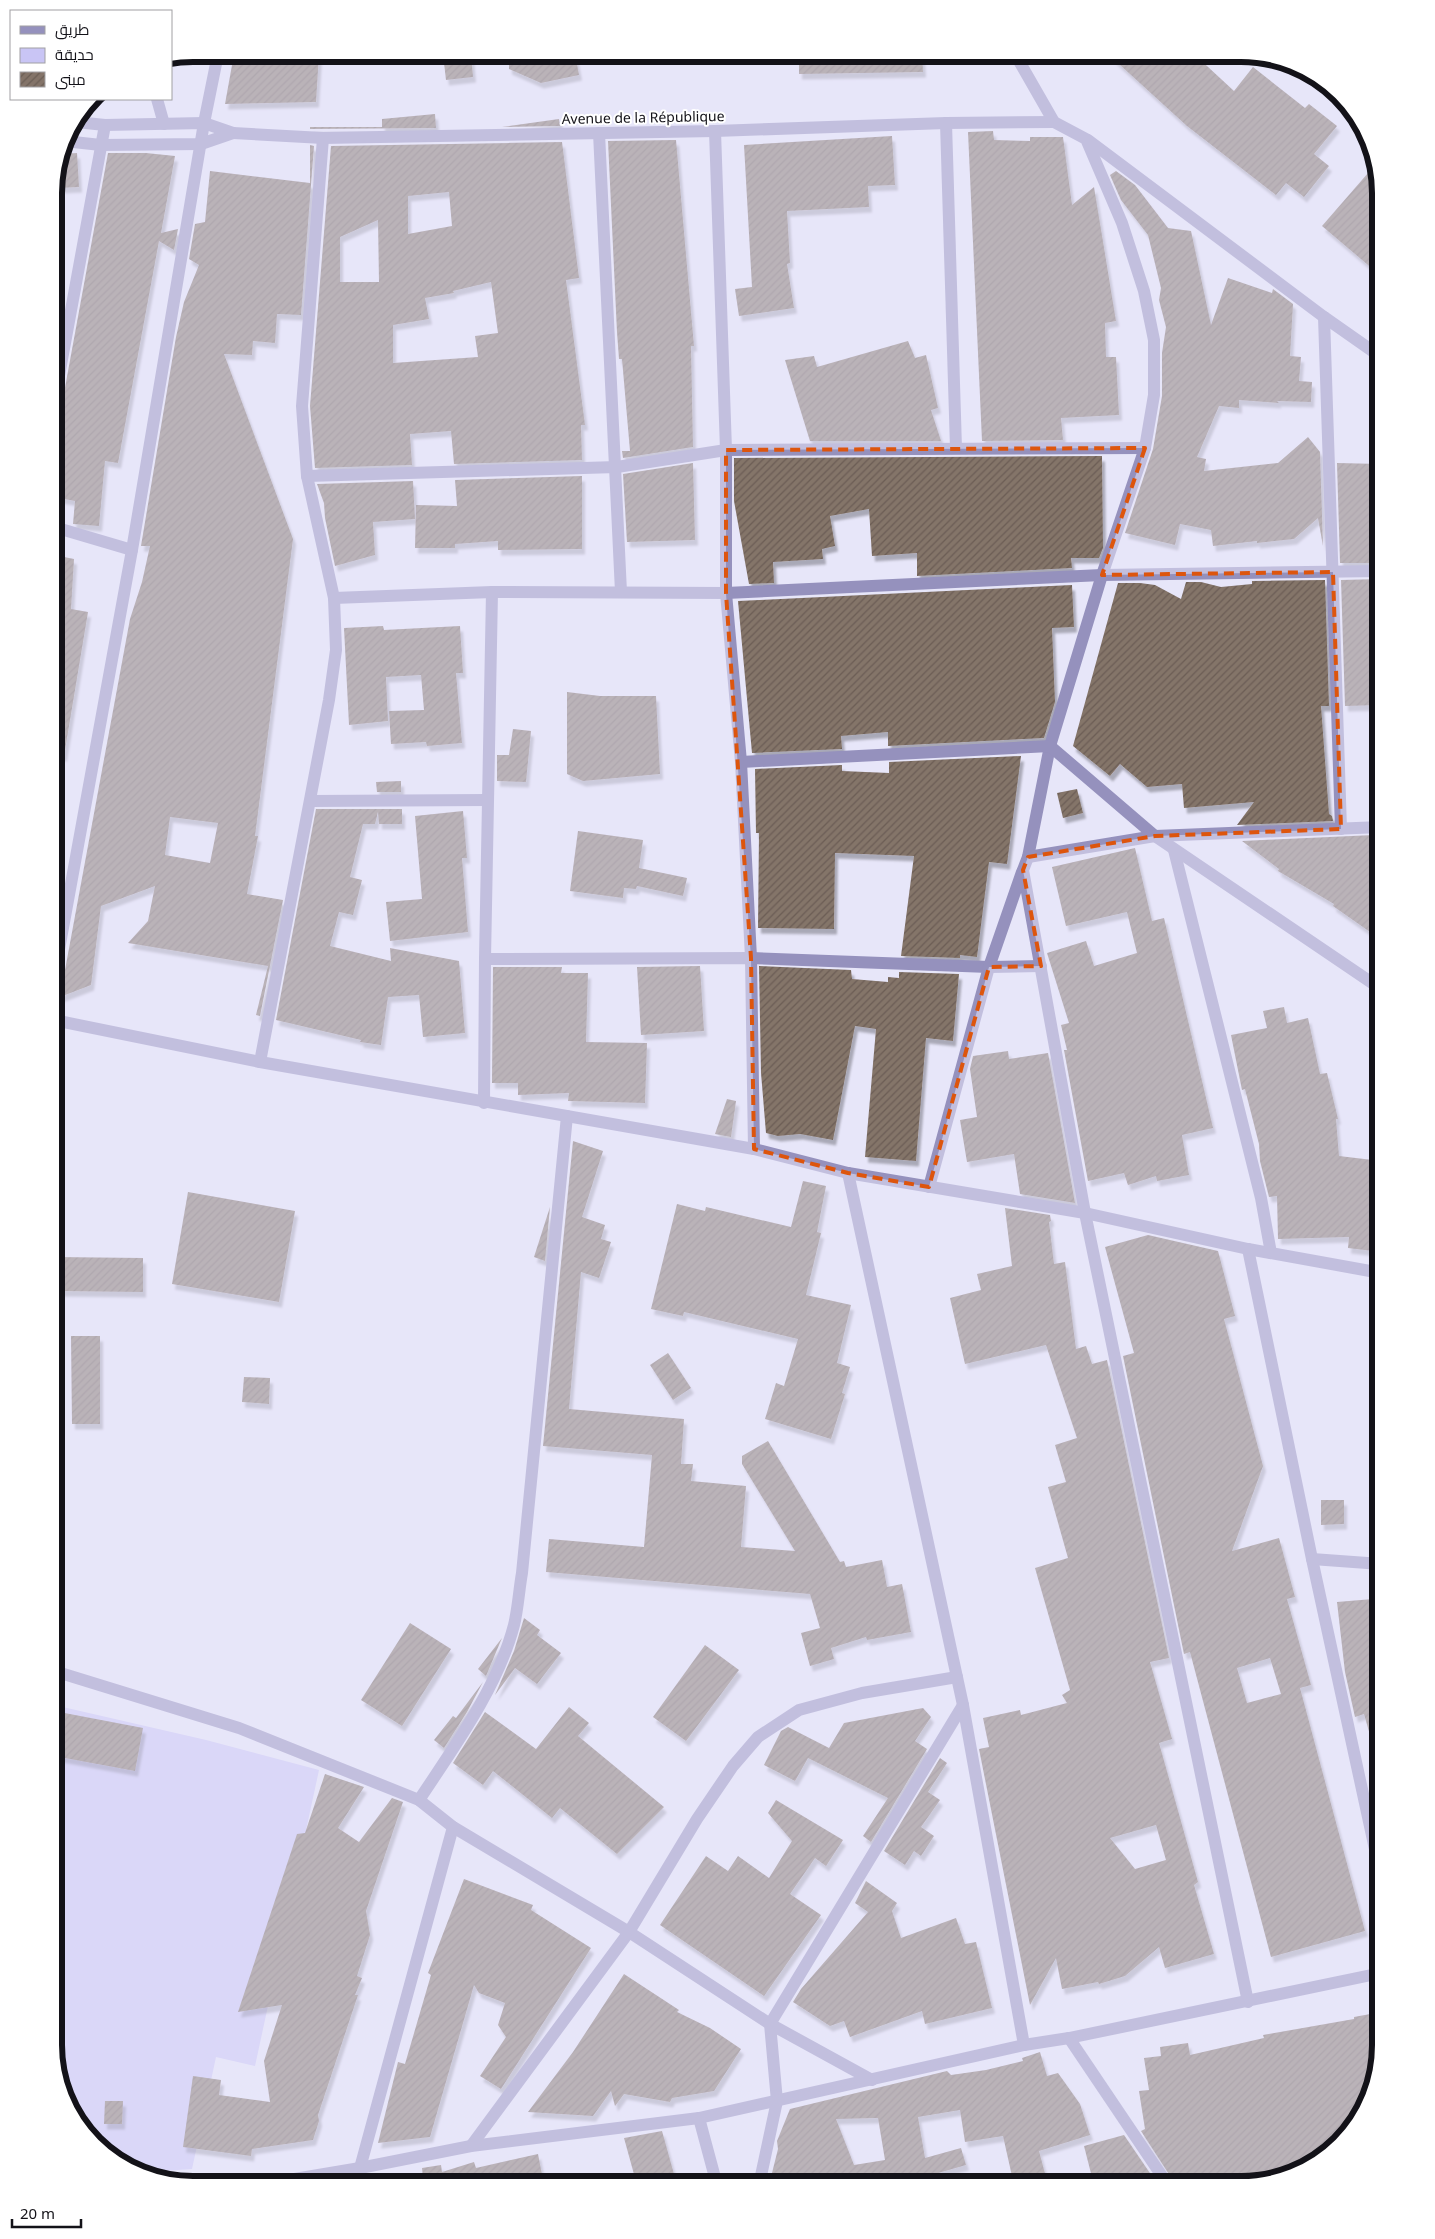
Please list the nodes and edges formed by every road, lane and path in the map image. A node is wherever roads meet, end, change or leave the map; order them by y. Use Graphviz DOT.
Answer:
graph roads {
  1 [pos="216,63"];
  2 [pos="1020,63"];
  3 [pos="157,100"];
  4 [pos="1054,122"];
  5 [pos="84,123"];
  6 [pos="204,123"];
  7 [pos="946,123"];
  8 [pos="164,124"];
  9 [pos="105,126"];
  10 [pos="715,131"];
  11 [pos="232,133"];
  12 [pos="599,133"];
  13 [pos="323,138"];
  14 [pos="1086,139"];
  15 [pos="73,142"];
  16 [pos="201,144"];
  17 [pos="101,145"];
  18 [pos="1324,317"];
  19 [pos="1372,351"];
  20 [pos="63,355"];
  21 [pos="956,448"];
  22 [pos="1145,448"];
  23 [pos="726,450"];
  24 [pos="617,467"];
  25 [pos="306,476"];
  26 [pos="63,530"];
  27 [pos="132,550"];
  28 [pos="1332,572"];
  29 [pos="1372,572"];
  30 [pos="1102,575"];
  31 [pos="492,592"];
  32 [pos="621,592"];
  33 [pos="726,593"];
  34 [pos="334,598"];
  35 [pos="1050,746"];
  36 [pos="740,762"];
  37 [pos="488,800"];
  38 [pos="310,801"];
  39 [pos="1372,827"];
  40 [pos="1341,829"];
  41 [pos="1155,836"];
  42 [pos="1174,850"];
  43 [pos="1028,857"];
  44 [pos="1023,870"];
  45 [pos="63,930"];
  46 [pos="485,958"];
  47 [pos="751,958"];
  48 [pos="1041,966"];
  49 [pos="988,967"];
  50 [pos="1372,981"];
  51 [pos="63,1022"];
  52 [pos="260,1062"];
  53 [pos="484,1103"];
  54 [pos="567,1116"];
  55 [pos="754,1149"];
  56 [pos="848,1173"];
  57 [pos="929,1188"];
  58 [pos="1085,1213"];
  59 [pos="1248,1249"];
  60 [pos="1271,1253"];
  61 [pos="1372,1271"];
  62 [pos="1312,1559"];
  63 [pos="1372,1563"];
  64 [pos="62,1674"];
  65 [pos="957,1677"];
  66 [pos="963,1705"];
  67 [pos="419,1800"];
  68 [pos="453,1827"];
  69 [pos="1372,1836"];
  70 [pos="629,1932"];
  71 [pos="1372,1975"];
  72 [pos="1248,2002"];
  73 [pos="770,2024"];
  74 [pos="1069,2038"];
  75 [pos="1024,2044"];
  76 [pos="872,2080"];
  77 [pos="777,2101"];
  78 [pos="699,2118"];
  79 [pos="471,2146"];
  80 [pos="360,2168"];
  81 [pos="312,2176"];
  82 [pos="714,2176"];
  83 [pos="761,2176"];
  84 [pos="1162,2176"];
  1 -- 6 [label="street"];
  2 -- 4 [label="street"];
  3 -- 8 [label="street"];
  4 -- 7 [label="street, Avenue de la République"];
  4 -- 14 [label="street"];
  5 -- 9 [label="street"];
  6 -- 8 [label="street"];
  6 -- 11 [label="street"];
  6 -- 16 [label="street"];
  7 -- 10 [label="street, Avenue de la République"];
  7 -- 21 [label="street"];
  8 -- 9 [label="street"];
  9 -- 17 [label="street"];
  10 -- 12 [label="street, Avenue de la République"];
  10 -- 23 [label="street"];
  11 -- 13 [label="street, Avenue de la République"];
  11 -- 16 [label="street"];
  12 -- 13 [label="street, Avenue de la République"];
  12 -- 24 [label="street"];
  13 -- 25 [label="street"];
  14 -- 18 [label="street"];
  14 -- 22 [label="street"];
  15 -- 17 [label="street"];
  16 -- 17 [label="street"];
  16 -- 27 [label="street"];
  17 -- 20 [label="street"];
  18 -- 19 [label="street"];
  18 -- 28 [label="street"];
  21 -- 22 [label="street"];
  21 -- 23 [label="street"];
  22 -- 30 [label="street"];
  23 -- 24 [label="street"];
  23 -- 33 [label="street"];
  24 -- 25 [label="street"];
  24 -- 32 [label="street"];
  25 -- 34 [label="street"];
  26 -- 27 [label="street"];
  27 -- 45 [label="street"];
  28 -- 29 [label="street"];
  28 -- 30 [label="street"];
  28 -- 40 [label="street"];
  30 -- 33 [label="street"];
  30 -- 35 [label="street"];
  31 -- 32 [label="street"];
  31 -- 34 [label="street"];
  31 -- 37 [label="street"];
  32 -- 33 [label="street"];
  33 -- 36 [label="street"];
  34 -- 38 [label="street"];
  35 -- 36 [label="street"];
  35 -- 41 [label="street"];
  35 -- 43 [label="street"];
  36 -- 47 [label="street"];
  37 -- 38 [label="street"];
  37 -- 46 [label="street"];
  38 -- 52 [label="street"];
  39 -- 40 [label="street"];
  40 -- 41 [label="street"];
  41 -- 42 [label="street"];
  41 -- 43 [label="street"];
  42 -- 50 [label="street"];
  42 -- 60 [label="street"];
  43 -- 44 [label="street"];
  44 -- 48 [label="street"];
  44 -- 49 [label="street"];
  46 -- 47 [label="street"];
  46 -- 53 [label="street"];
  47 -- 49 [label="street"];
  47 -- 55 [label="street"];
  48 -- 49 [label="street"];
  48 -- 58 [label="street"];
  49 -- 57 [label="street"];
  51 -- 52 [label="street"];
  52 -- 53 [label="street"];
  53 -- 54 [label="street"];
  54 -- 55 [label="street"];
  54 -- 67 [label="street"];
  55 -- 56 [label="street"];
  56 -- 57 [label="street"];
  56 -- 65 [label="street"];
  57 -- 58 [label="street"];
  58 -- 59 [label="street"];
  58 -- 72 [label="street"];
  59 -- 60 [label="street"];
  59 -- 62 [label="street"];
  60 -- 61 [label="street"];
  62 -- 63 [label="street"];
  62 -- 69 [label="street"];
  64 -- 67 [label="street"];
  65 -- 66 [label="street"];
  65 -- 70 [label="street"];
  66 -- 73 [label="street"];
  66 -- 75 [label="street"];
  67 -- 68 [label="street"];
  68 -- 70 [label="street"];
  68 -- 80 [label="street"];
  70 -- 73 [label="street"];
  70 -- 79 [label="street"];
  71 -- 72 [label="street"];
  72 -- 74 [label="street"];
  73 -- 76 [label="street"];
  73 -- 77 [label="street"];
  74 -- 75 [label="street"];
  74 -- 84 [label="street"];
  75 -- 76 [label="street"];
  76 -- 77 [label="street"];
  77 -- 78 [label="street"];
  77 -- 83 [label="street"];
  78 -- 79 [label="street"];
  78 -- 82 [label="street"];
  79 -- 80 [label="street"];
  80 -- 81 [label="street"];
}
